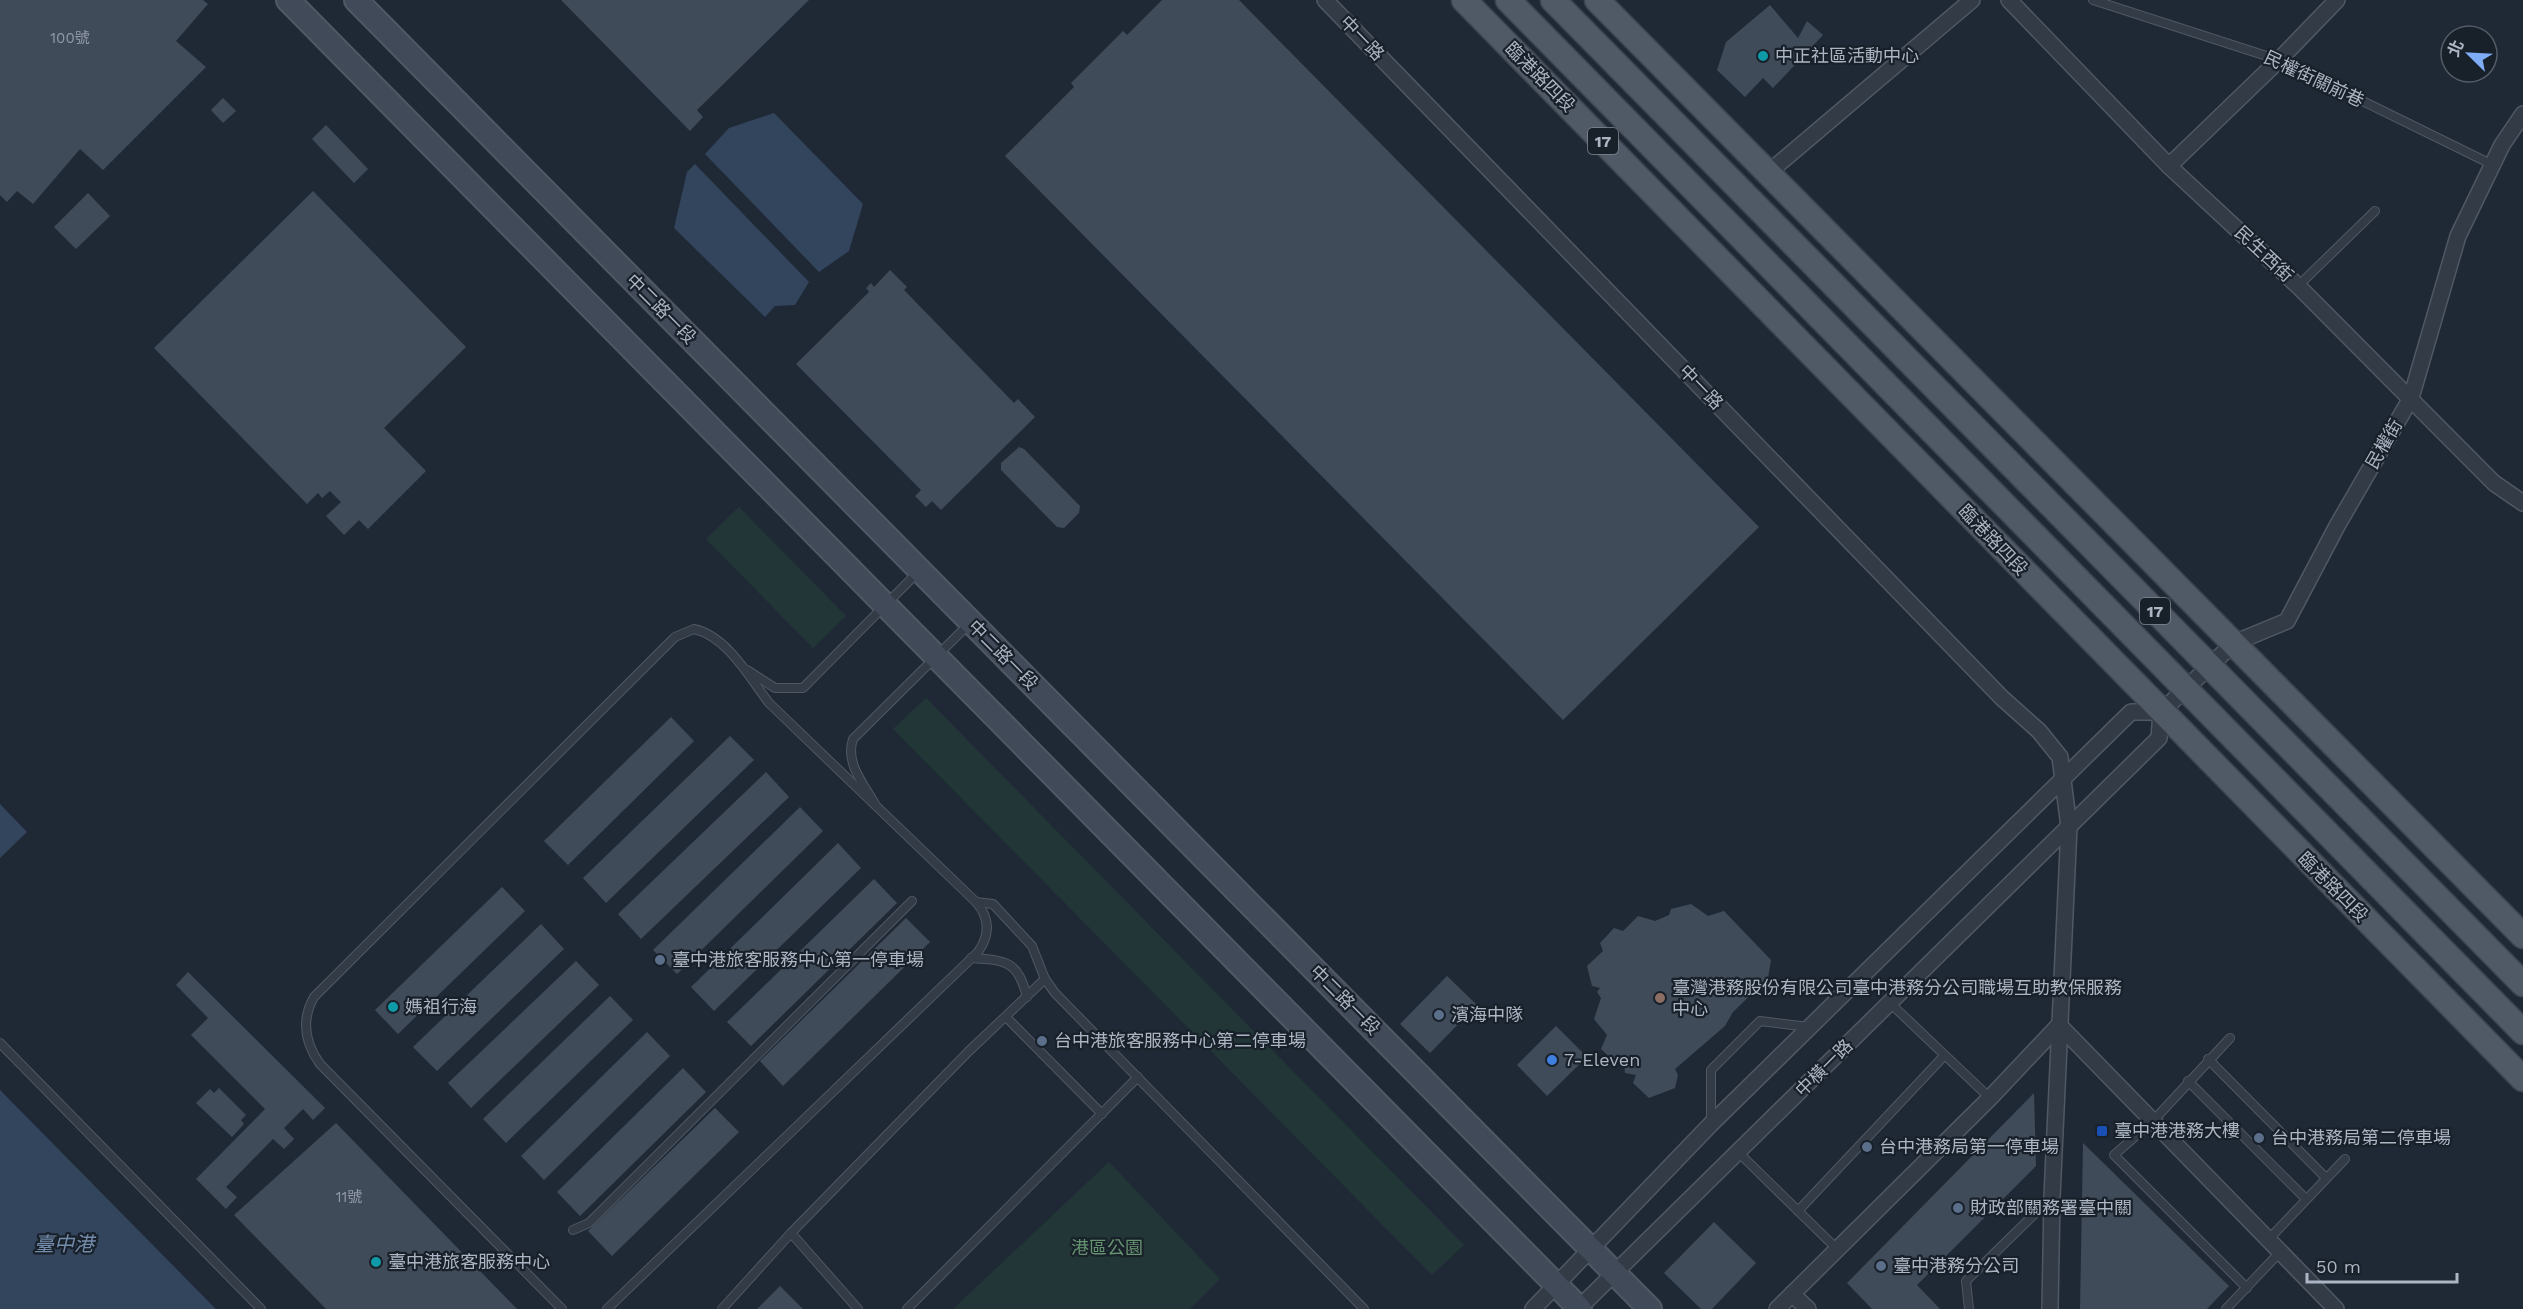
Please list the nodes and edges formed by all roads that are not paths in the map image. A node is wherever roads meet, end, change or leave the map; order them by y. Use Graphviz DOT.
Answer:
graph roads {
  1 [pos="288,0"];
  2 [pos="356,0"];
  3 [pos="1325,0"];
  4 [pos="1464,0"];
  5 [pos="1508,0"];
  6 [pos="1553,0"];
  7 [pos="1597,0"];
  8 [pos="1972,0"];
  9 [pos="2008,0"];
  10 [pos="2093,0"];
  11 [pos="2337,0"];
  12 [pos="2280,60"];
  13 [pos="2523,114"];
  14 [pos="2493,165"];
  15 [pos="2169,166"];
  16 [pos="1768,173"];
  17 [pos="2375,211"];
  18 [pos="2298,286"];
  19 [pos="2411,398"];
  20 [pos="2523,503"];
  21 [pos="920,571"];
  22 [pos="884,605"];
  23 [pos="970,622"];
  24 [pos="2234,643"];
  25 [pos="936,657"];
  26 [pos="741,666"];
  27 [pos="2209,666"];
  28 [pos="2185,689"];
  29 [pos="2161,712"];
  30 [pos="2063,780"];
  31 [pos="880,813"];
  32 [pos="2069,827"];
  33 [pos="912,901"];
  34 [pos="976,902"];
  35 [pos="2523,936"];
  36 [pos="971,958"];
  37 [pos="1045,979"];
  38 [pos="2523,984"];
  39 [pos="1027,997"];
  40 [pos="1890,1003"];
  41 [pos="1007,1018"];
  42 [pos="2059,1025"];
  43 [pos="1810,1027"];
  44 [pos="2523,1032"];
  45 [pos="2230,1038"];
  46 [pos="0,1043"];
  47 [pos="1944,1056"];
  48 [pos="2208,1059"];
  49 [pos="1138,1077"];
  50 [pos="2523,1078"];
  51 [pos="2188,1081"];
  52 [pos="1990,1098"];
  53 [pos="1102,1114"];
  54 [pos="2153,1121"];
  55 [pos="1711,1124"];
  56 [pos="1738,1152"];
  57 [pos="2345,1159"];
  58 [pos="2326,1178"];
  59 [pos="2052,1197"];
  60 [pos="2306,1199"];
  61 [pos="1798,1211"];
  62 [pos="573,1230"];
  63 [pos="791,1233"];
  64 [pos="2268,1240"];
  65 [pos="1592,1249"];
  66 [pos="1837,1249"];
  67 [pos="2280,1252"];
  68 [pos="1614,1273"];
  69 [pos="1557,1284"];
  70 [pos="2247,1288"];
  71 [pos="1792,1294"];
  72 [pos="261,1309"];
  73 [pos="562,1309"];
  74 [pos="608,1309"];
  75 [pos="722,1309"];
  76 [pos="858,1309"];
  77 [pos="907,1309"];
  78 [pos="1364,1309"];
  79 [pos="1533,1309"];
  80 [pos="1579,1309"];
  81 [pos="1650,1309"];
  82 [pos="1777,1309"];
  83 [pos="1808,1309"];
  84 [pos="1969,1309"];
  85 [pos="2050,1309"];
  86 [pos="2226,1309"];
  87 [pos="2336,1309"];
  1 -- 22 [label="street"];
  2 -- 21 [label="street, 中二路一段"];
  3 -- 30 [label="street, 中一路"];
  4 -- 29 [label="main road, 臨港路四段 / 17"];
  5 -- 28 [label="main road, 臨港路四段 / 17"];
  6 -- 27 [label="main road, 17"];
  7 -- 16 [label="main road, 17"];
  8 -- 16 [label="street"];
  9 -- 15 [label="street, 民生西街"];
  10 -- 12 [label="lane, 民權街關前巷"];
  11 -- 12 [label="street"];
  12 -- 14 [label="lane, 民權街關前巷"];
  12 -- 15 [label="street"];
  13 -- 14 [label="street, 民權街"];
  14 -- 19 [label="street, 民權街"];
  15 -- 18 [label="street, 民生西街"];
  16 -- 24 [label="main road, 17"];
  17 -- 18 [label="lane"];
  18 -- 19 [label="street, 民生西街"];
  19 -- 20 [label="street, 民生西街"];
  19 -- 24 [label="street, 民權街"];
  21 -- 22 [label="lane"];
  21 -- 23 [label="street, 中二路一段"];
  22 -- 25 [label="street"];
  22 -- 26 [label="lane"];
  23 -- 25 [label="lane"];
  23 -- 65 [label="street, 中二路一段"];
  24 -- 27 [label="street, 民權街"];
  24 -- 35 [label="main road, 17"];
  25 -- 31 [label="lane"];
  25 -- 69 [label="street"];
  26 -- 31 [label="lane"];
  26 -- 73 [label="lane"];
  27 -- 28 [label="street, 民權街"];
  27 -- 38 [label="main road, 17"];
  28 -- 29 [label="street, 民權街"];
  28 -- 44 [label="main road, 臨港路四段 / 17"];
  29 -- 30 [label="street"];
  29 -- 32 [label="street, 中橫一路"];
  29 -- 50 [label="main road, 臨港路四段 / 17"];
  30 -- 32 [label="street, 中一路"];
  30 -- 43 [label="street"];
  31 -- 34 [label="lane"];
  32 -- 40 [label="street, 中橫一路"];
  32 -- 42 [label="street, 中一路"];
  33 -- 62 [label="lane"];
  34 -- 36 [label="lane"];
  34 -- 37 [label="lane"];
  36 -- 39 [label="lane"];
  36 -- 74 [label="lane"];
  37 -- 39 [label="lane"];
  37 -- 49 [label="lane"];
  39 -- 41 [label="lane"];
  40 -- 47 [label="lane"];
  40 -- 56 [label="street, 中橫一路"];
  41 -- 53 [label="lane"];
  41 -- 63 [label="lane"];
  42 -- 52 [label="street"];
  42 -- 54 [label="street"];
  42 -- 59 [label="street, 中一路"];
  43 -- 55 [label="street"];
  43 -- 55 [label="lane"];
  45 -- 48 [label="lane"];
  46 -- 72 [label="lane"];
  47 -- 52 [label="lane"];
  47 -- 61 [label="lane"];
  48 -- 51 [label="lane"];
  48 -- 58 [label="lane"];
  49 -- 53 [label="lane"];
  49 -- 78 [label="lane"];
  51 -- 54 [label="lane"];
  51 -- 60 [label="lane"];
  52 -- 66 [label="street"];
  53 -- 77 [label="lane"];
  54 -- 64 [label="street"];
  54 -- 70 [label="lane"];
  55 -- 65 [label="street"];
  56 -- 61 [label="lane"];
  56 -- 68 [label="street, 中橫一路"];
  57 -- 58 [label="lane"];
  58 -- 60 [label="lane"];
  59 -- 84 [label="lane"];
  59 -- 85 [label="street, 中一路"];
  60 -- 64 [label="lane"];
  61 -- 66 [label="lane"];
  63 -- 75 [label="lane"];
  63 -- 76 [label="lane"];
  64 -- 67 [label="street"];
  65 -- 68 [label="street, 中二路一段"];
  65 -- 69 [label="street"];
  66 -- 71 [label="street"];
  67 -- 70 [label="lane"];
  67 -- 87 [label="street"];
  68 -- 80 [label="street, 中橫一路"];
  68 -- 81 [label="street, 中二路一段"];
  69 -- 79 [label="street"];
  69 -- 80 [label="street"];
  70 -- 86 [label="lane"];
  71 -- 82 [label="street"];
  71 -- 83 [label="street"];
}
